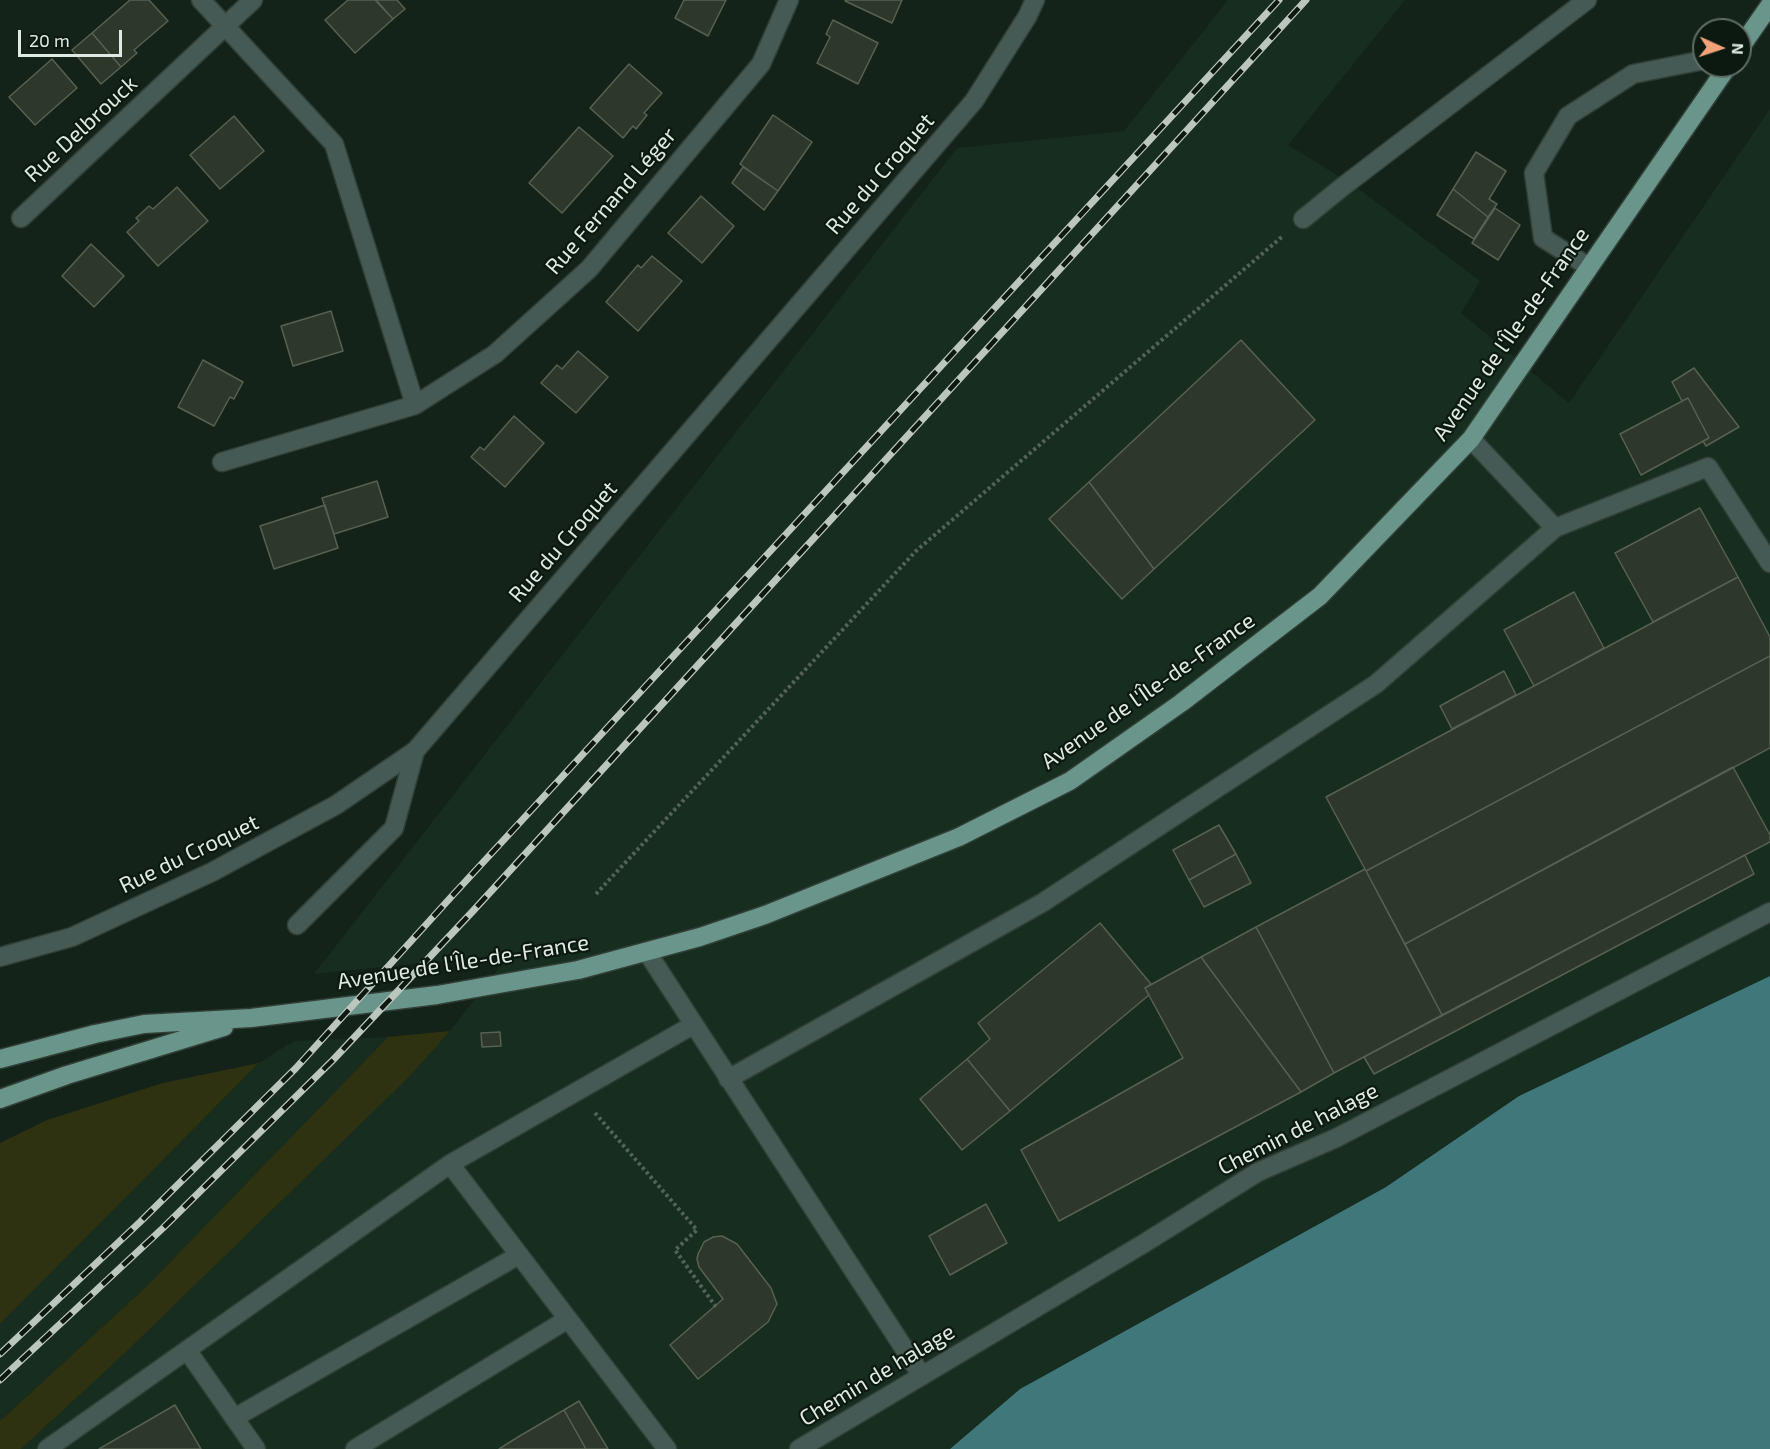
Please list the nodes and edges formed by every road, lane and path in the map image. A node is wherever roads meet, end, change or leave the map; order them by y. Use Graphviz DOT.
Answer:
graph roads {
  1 [pos="201,0"];
  2 [pos="253,0"];
  3 [pos="789,0"];
  4 [pos="1035,0"];
  5 [pos="1587,0"];
  6 [pos="1770,5"];
  7 [pos="226,26"];
  8 [pos="1752,31"];
  9 [pos="1692,62"];
  10 [pos="1720,78"];
  11 [pos="21,218"];
  12 [pos="1303,219"];
  13 [pos="1589,267"];
  14 [pos="415,405"];
  15 [pos="1471,439"];
  16 [pos="222,462"];
  17 [pos="1555,528"];
  18 [pos="1770,563"];
  19 [pos="415,751"];
  20 [pos="597,894"];
  21 [pos="1770,912"];
  22 [pos="297,925"];
  23 [pos="646,952"];
  24 [pos="0,957"];
  25 [pos="252,1018"];
  26 [pos="693,1025"];
  27 [pos="0,1059"];
  28 [pos="728,1079"];
  29 [pos="576,1092"];
  30 [pos="0,1099"];
  31 [pos="450,1164"];
  32 [pos="519,1255"];
  33 [pos="716,1307"];
  34 [pos="568,1319"];
  35 [pos="187,1350"];
  36 [pos="922,1376"];
  37 [pos="234,1418"];
  38 [pos="47,1449"];
  39 [pos="256,1449"];
  40 [pos="355,1449"];
  41 [pos="667,1449"];
  42 [pos="799,1449"];
  1 -- 7 [label="street"];
  2 -- 7 [label="street, Rue Delbrouck"];
  3 -- 14 [label="street, Rue Fernand Léger"];
  4 -- 19 [label="street, Rue du Croquet"];
  5 -- 12 [label="street"];
  6 -- 8 [label="main road"];
  7 -- 11 [label="street, Rue Delbrouck"];
  7 -- 14 [label="street"];
  9 -- 13 [label="street"];
  10 -- 13 [label="main road, Avenue de l'Île-de-France"];
  12 -- 20 [label="path"];
  13 -- 15 [label="main road, Avenue de l'Île-de-France"];
  14 -- 16 [label="street, Rue Fernand Léger"];
  15 -- 17 [label="street"];
  15 -- 23 [label="main road, Avenue de l'Île-de-France"];
  17 -- 18 [label="street"];
  17 -- 28 [label="street"];
  19 -- 22 [label="street"];
  19 -- 24 [label="street, Rue du Croquet"];
  21 -- 36 [label="street, Chemin de halage"];
  23 -- 25 [label="main road, Avenue de l'Île-de-France"];
  23 -- 26 [label="street"];
  25 -- 27 [label="main road, Avenue de l'Île-de-France"];
  25 -- 30 [label="main road, Avenue de l'Île-de-France"];
  26 -- 28 [label="street"];
  26 -- 29 [label="street"];
  28 -- 36 [label="street"];
  29 -- 31 [label="street"];
  29 -- 33 [label="path"];
  31 -- 32 [label="street"];
  31 -- 35 [label="street"];
  32 -- 34 [label="street"];
  32 -- 37 [label="street"];
  34 -- 40 [label="street"];
  34 -- 41 [label="street"];
  35 -- 37 [label="street"];
  35 -- 38 [label="street"];
  36 -- 42 [label="street, Chemin de halage"];
  37 -- 39 [label="street"];
}
